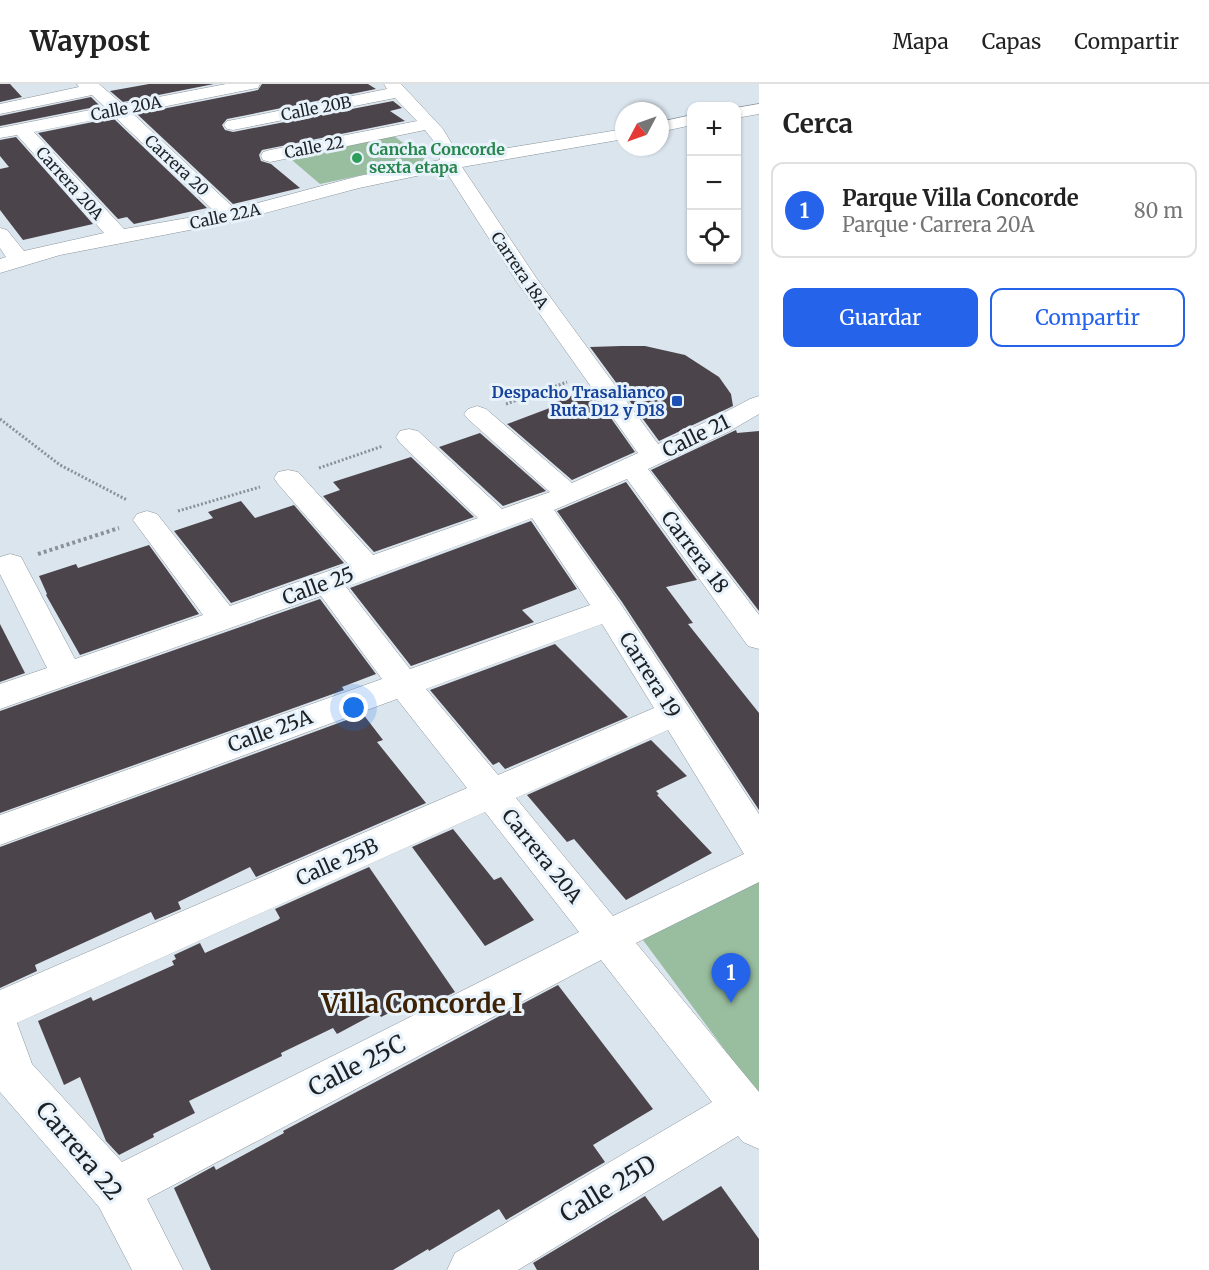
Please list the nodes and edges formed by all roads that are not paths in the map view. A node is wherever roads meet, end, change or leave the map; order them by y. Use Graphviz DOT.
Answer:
graph roads {
  1 [pos="252,84"];
  2 [pos="90,87"];
  3 [pos="395,88"];
  4 [pos="197,94"];
  5 [pos="0,109"];
  6 [pos="118,109"];
  7 [pos="759,109"];
  8 [pos="741,112"];
  9 [pos="687,121"];
  10 [pos="428,124"];
  11 [pos="233,125"];
  12 [pos="669,125"];
  13 [pos="21,129"];
  14 [pos="0,133"];
  15 [pos="615,136"];
  16 [pos="270,156"];
  17 [pos="451,165"];
  18 [pos="316,194"];
  19 [pos="231,216"];
  20 [pos="0,234"];
  21 [pos="119,237"];
  22 [pos="9,263"];
  23 [pos="759,404"];
  24 [pos="477,414"];
  25 [pos="409,437"];
  26 [pos="642,461"];
  27 [pos="288,478"];
  28 [pos="569,495"];
  29 [pos="538,507"];
  30 [pos="139,511"];
  31 [pos="498,521"];
  32 [pos="10,564"];
  33 [pos="368,568"];
  34 [pos="327,583"];
  35 [pos="609,610"];
  36 [pos="224,620"];
  37 [pos="759,638"];
  38 [pos="66,673"];
  39 [pos="403,682"];
  40 [pos="0,697"];
  41 [pos="674,713"];
  42 [pos="492,794"];
  43 [pos="0,830"];
  44 [pos="759,845"];
  45 [pos="759,864"];
  46 [pos="608,938"];
  47 [pos="0,1010"];
  48 [pos="0,1033"];
  49 [pos="7,1079"];
  50 [pos="752,1117"];
  51 [pos="116,1190"];
  52 [pos="158,1270"];
  53 [pos="472,1270"];
  1 -- 4 [label="street, Calle 20A"];
  2 -- 5 [label="street"];
  2 -- 6 [label="street, Carrera 20"];
  3 -- 10 [label="street, Carrera 18A"];
  3 -- 11 [label="street, Calle 20B"];
  4 -- 6 [label="street, Calle 20A"];
  4 -- 11 [label="street"];
  6 -- 13 [label="street, Calle 20A"];
  6 -- 19 [label="street, Carrera 20"];
  7 -- 8 [label="street"];
  9 -- 12 [label="street"];
  10 -- 16 [label="street, Calle 22"];
  10 -- 17 [label="street, Carrera 18A"];
  11 -- 16 [label="street"];
  13 -- 14 [label="street, Calle 20A"];
  13 -- 21 [label="street, Carrera 20A"];
  15 -- 17 [label="street, Calle 22A"];
  16 -- 18 [label="street"];
  17 -- 18 [label="street, Calle 22A"];
  17 -- 26 [label="street, Carrera 18A"];
  18 -- 19 [label="street, Calle 22A"];
  19 -- 21 [label="street, Calle 22A"];
  20 -- 22 [label="street"];
  21 -- 22 [label="street, Calle 22A"];
  23 -- 26 [label="street, Calle 21"];
  24 -- 28 [label="street"];
  25 -- 31 [label="street"];
  26 -- 28 [label="street, Calle 25"];
  26 -- 37 [label="street, Carrera 18"];
  27 -- 33 [label="street"];
  28 -- 29 [label="street, Calle 25"];
  29 -- 31 [label="street, Calle 25"];
  29 -- 35 [label="street, Carrera 19"];
  30 -- 36 [label="street"];
  31 -- 33 [label="street, Calle 25"];
  32 -- 38 [label="street"];
  33 -- 34 [label="street, Calle 25"];
  34 -- 36 [label="street, Calle 25"];
  34 -- 39 [label="street, Carrera 20A"];
  35 -- 39 [label="street, Calle 25A"];
  35 -- 41 [label="street, Carrera 19"];
  36 -- 38 [label="street, Calle 25"];
  38 -- 40 [label="street, Calle 25"];
  39 -- 42 [label="street, Carrera 20A"];
  39 -- 43 [label="street, Calle 25A"];
  41 -- 42 [label="street, Calle 25B"];
  41 -- 44 [label="street, Carrera 19"];
  42 -- 46 [label="street, Carrera 20A"];
  42 -- 47 [label="street, Calle 25B"];
  45 -- 46 [label="street, Calle 25C"];
  46 -- 50 [label="street, Carrera 20A"];
  46 -- 51 [label="street, Calle 25C"];
  48 -- 49 [label="street, Carrera 22"];
  49 -- 51 [label="street, Carrera 22"];
  50 -- 53 [label="street, Calle 25D"];
  51 -- 52 [label="street, Carrera 22"];
}
